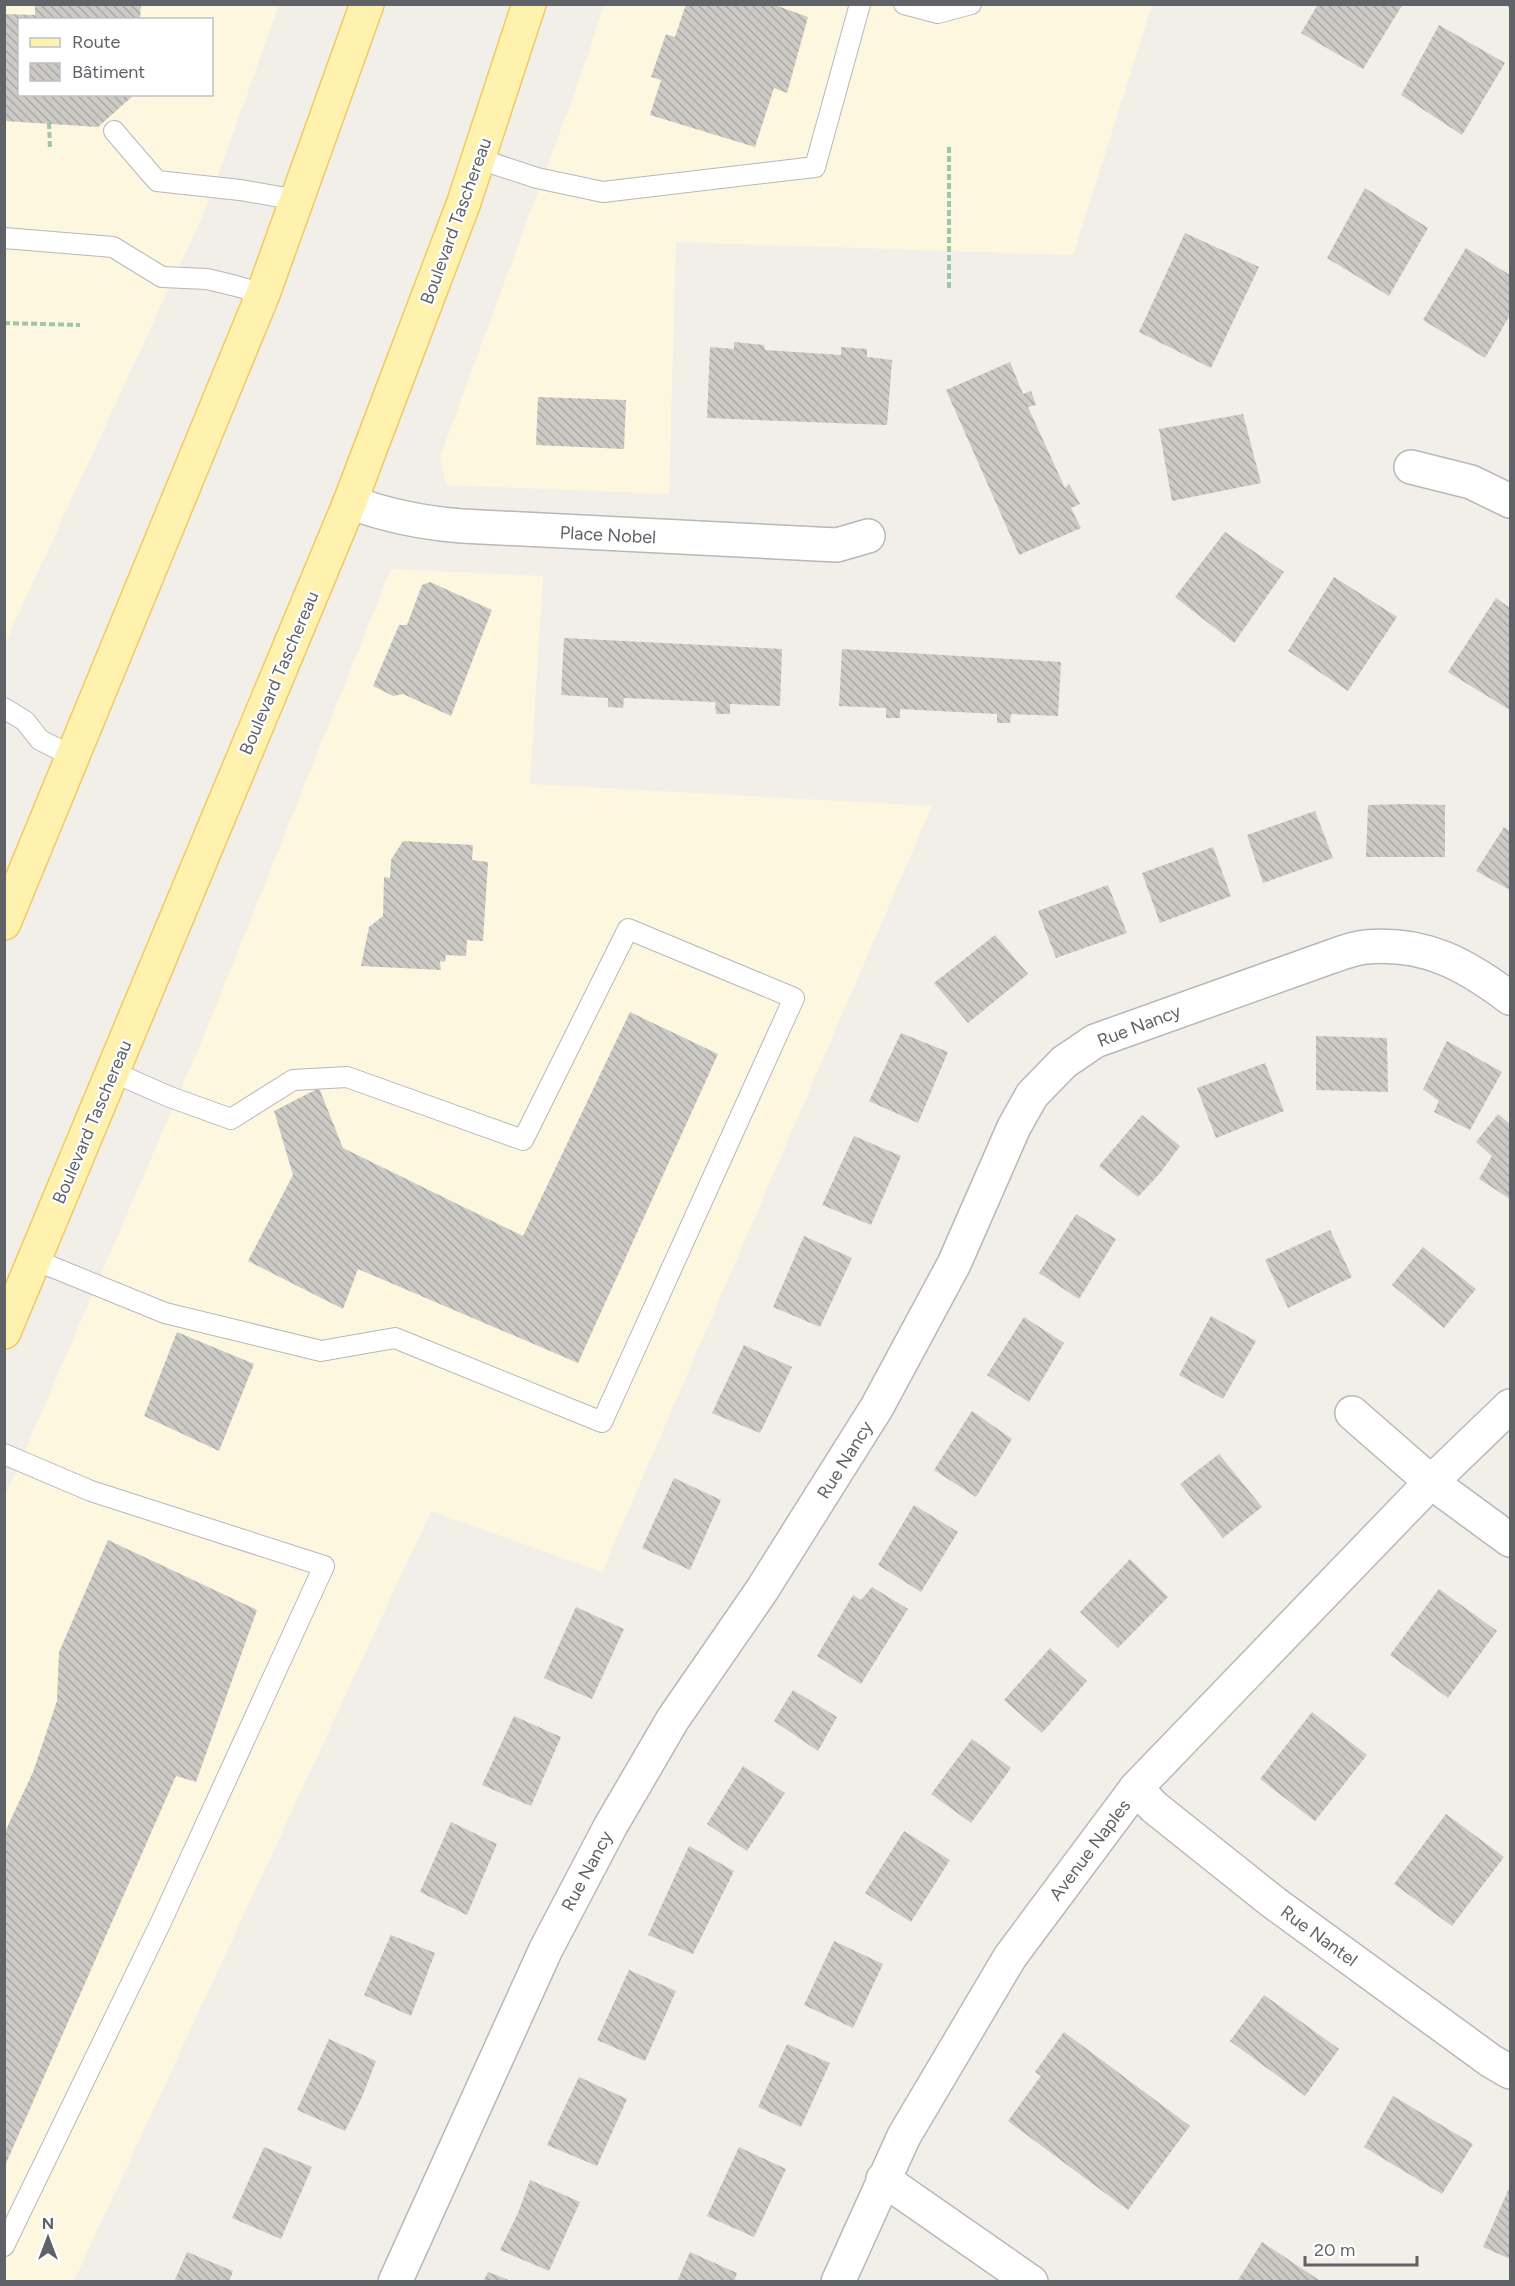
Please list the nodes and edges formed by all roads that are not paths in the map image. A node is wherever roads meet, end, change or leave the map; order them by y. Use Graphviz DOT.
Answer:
graph roads {
  1 [pos="367,4"];
  2 [pos="529,4"];
  3 [pos="860,4"];
  4 [pos="904,4"];
  5 [pos="971,4"];
  6 [pos="114,131"];
  7 [pos="479,159"];
  8 [pos="298,200"];
  9 [pos="4,238"];
  10 [pos="263,294"];
  11 [pos="1411,467"];
  12 [pos="1510,501"];
  13 [pos="350,502"];
  14 [pos="868,536"];
  15 [pos="4,708"];
  16 [pos="74,757"];
  17 [pos="4,923"];
  18 [pos="1510,998"];
  19 [pos="113,1072"];
  20 [pos="35,1260"];
  21 [pos="4,1332"];
  22 [pos="1510,1406"];
  23 [pos="1352,1413"];
  24 [pos="4,1454"];
  25 [pos="1431,1482"];
  26 [pos="1510,1540"];
  27 [pos="1136,1788"];
  28 [pos="1510,2072"];
  29 [pos="883,2179"];
  30 [pos="4,2246"];
  31 [pos="395,2282"];
  32 [pos="838,2282"];
  33 [pos="1031,2282"];
  1 -- 8 [label="main road"];
  2 -- 7 [label="main road, Boulevard Taschereau"];
  3 -- 7 [label="lane"];
  4 -- 5 [label="lane"];
  6 -- 8 [label="lane"];
  7 -- 13 [label="main road, Boulevard Taschereau"];
  8 -- 10 [label="main road"];
  9 -- 10 [label="lane"];
  10 -- 16 [label="main road"];
  11 -- 12 [label="street"];
  13 -- 14 [label="street, Place Nobel"];
  13 -- 19 [label="main road, Boulevard Taschereau"];
  15 -- 16 [label="lane"];
  16 -- 17 [label="main road"];
  18 -- 31 [label="street, Rue Nancy"];
  19 -- 20 [label="main road, Boulevard Taschereau"];
  19 -- 20 [label="lane"];
  20 -- 21 [label="main road, Boulevard Taschereau"];
  22 -- 25 [label="street, Avenue Naples"];
  23 -- 25 [label="street"];
  24 -- 30 [label="lane"];
  25 -- 26 [label="street"];
  25 -- 27 [label="street, Avenue Naples"];
  27 -- 28 [label="street, Rue Nantel"];
  27 -- 29 [label="street, Avenue Naples"];
  29 -- 32 [label="street, Avenue Naples"];
  29 -- 33 [label="street"];
}
